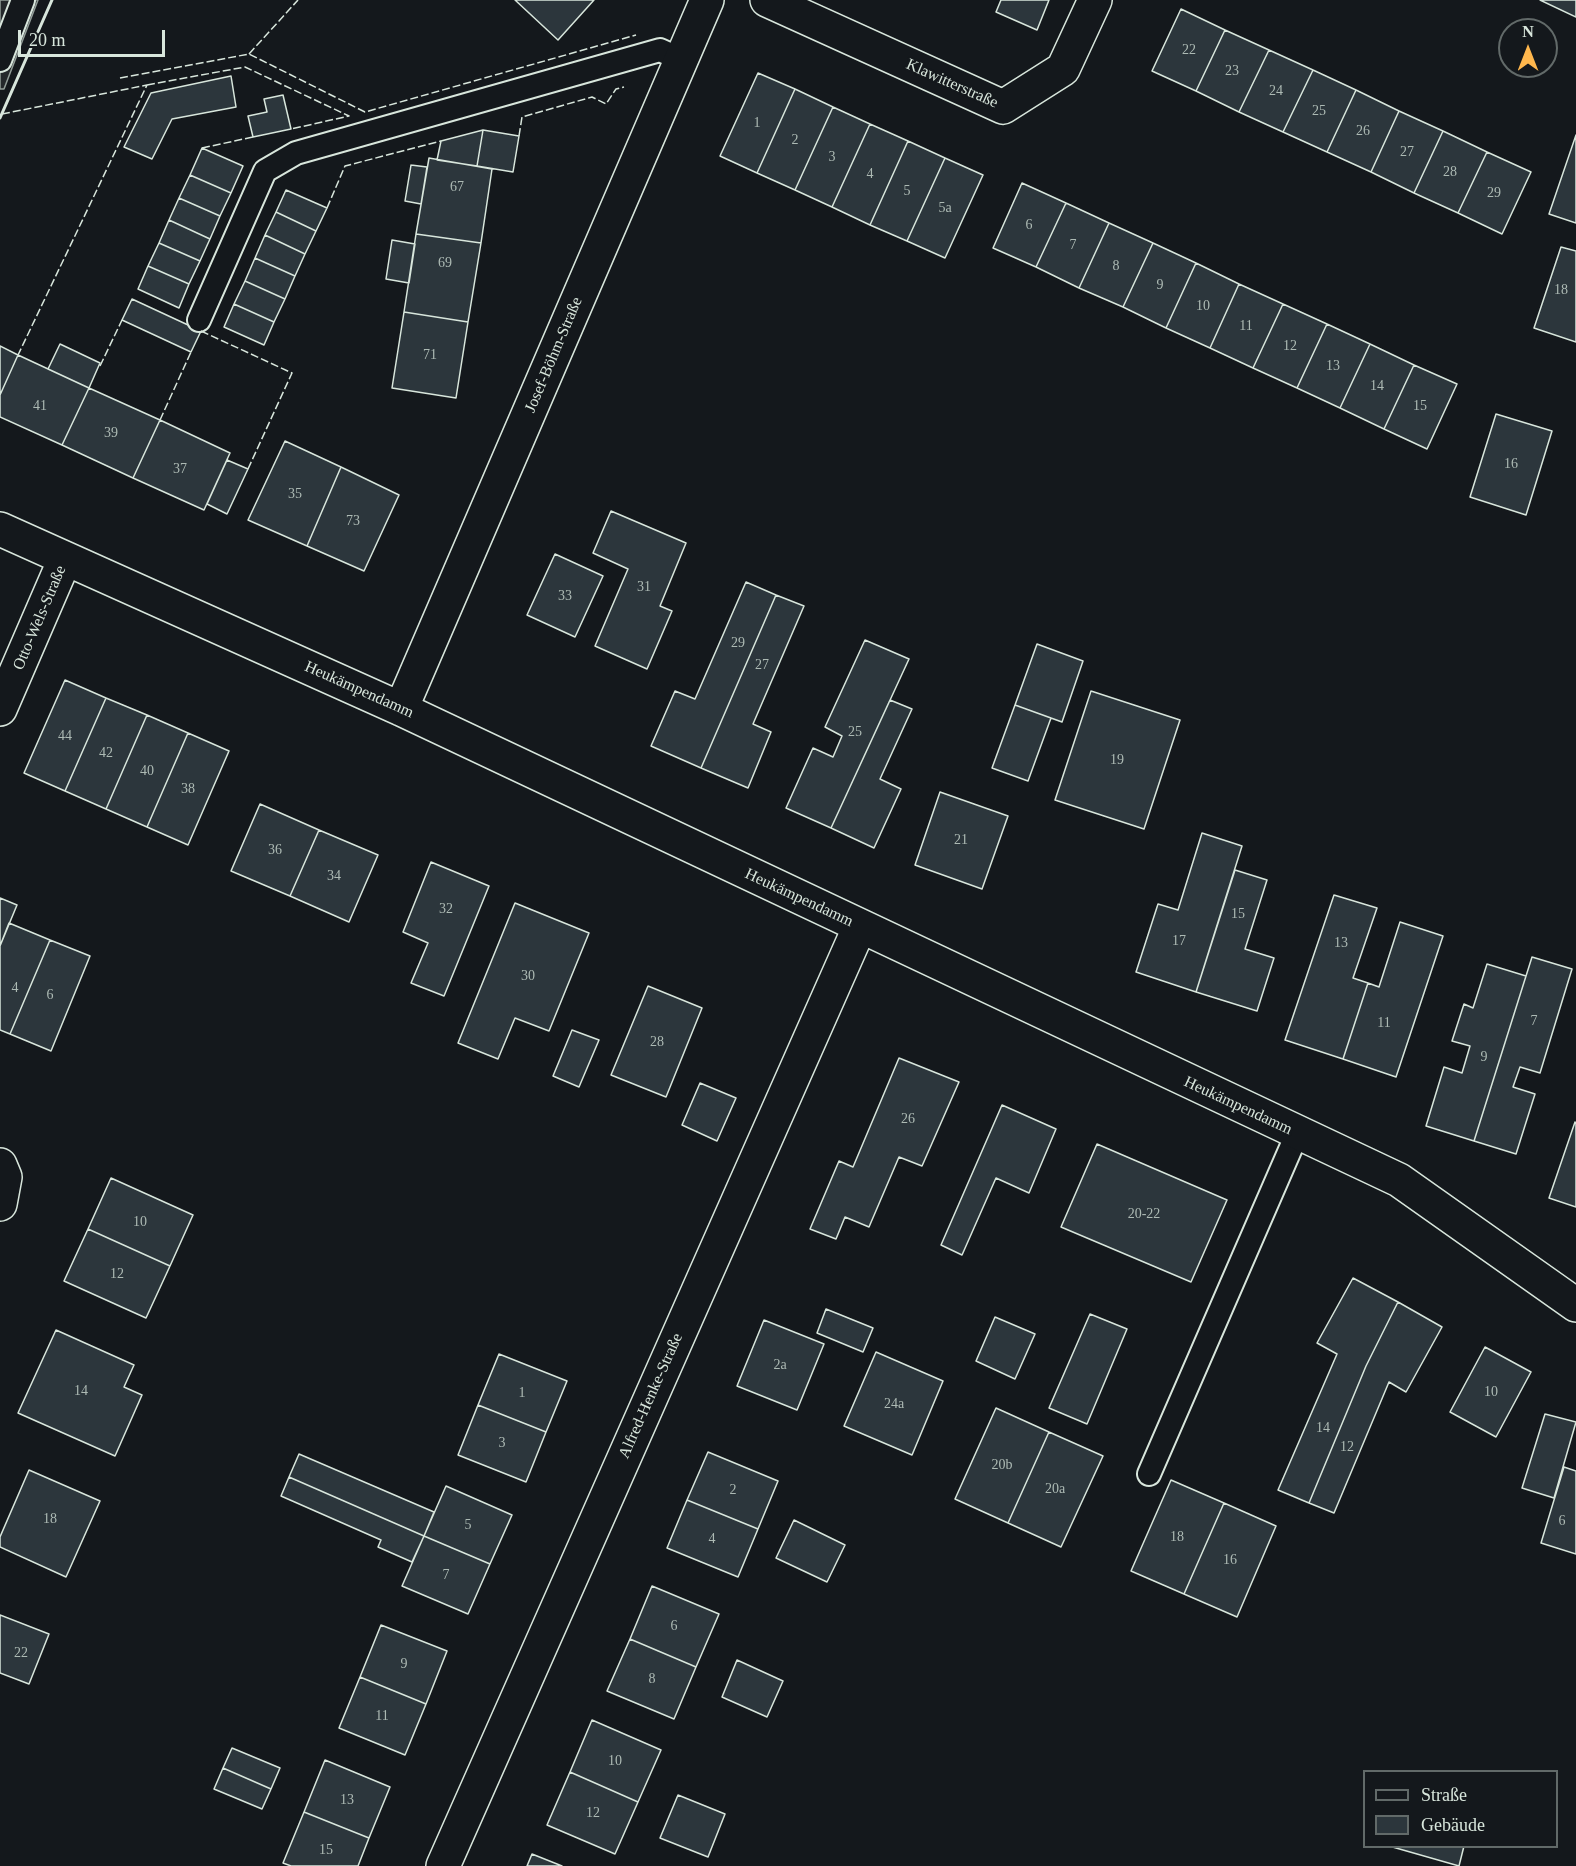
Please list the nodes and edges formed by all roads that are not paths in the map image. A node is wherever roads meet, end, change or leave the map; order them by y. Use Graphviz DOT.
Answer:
graph roads {
  1 [pos="23,0"];
  2 [pos="707,0"];
  3 [pos="767,0"];
  4 [pos="1095,0"];
  5 [pos="0,60"];
  6 [pos="682,60"];
  7 [pos="199,320"];
  8 [pos="0,530"];
  9 [pos="65,559"];
  10 [pos="0,709"];
  11 [pos="401,709"];
  12 [pos="860,926"];
  13 [pos="1297,1134"];
  14 [pos="0,1165"];
  15 [pos="0,1204"];
  16 [pos="1576,1305"];
  17 [pos="1149,1474"];
  18 [pos="443,1866"];
  1 -- 5 [label="lane"];
  2 -- 6 [label="street, Josef-Böhm-Straße"];
  3 -- 4 [label="street, Klawitterstraße"];
  6 -- 7 [label="lane"];
  6 -- 11 [label="street, Josef-Böhm-Straße"];
  8 -- 9 [label="street, Heukämpendamm"];
  9 -- 10 [label="street, Otto-Wels-Straße"];
  9 -- 11 [label="street, Heukämpendamm"];
  11 -- 12 [label="street, Heukämpendamm"];
  12 -- 13 [label="street, Heukämpendamm"];
  12 -- 18 [label="street, Alfred-Henke-Straße"];
  13 -- 16 [label="street, Heukämpendamm"];
  13 -- 17 [label="lane"];
  14 -- 15 [label="street"];
}
